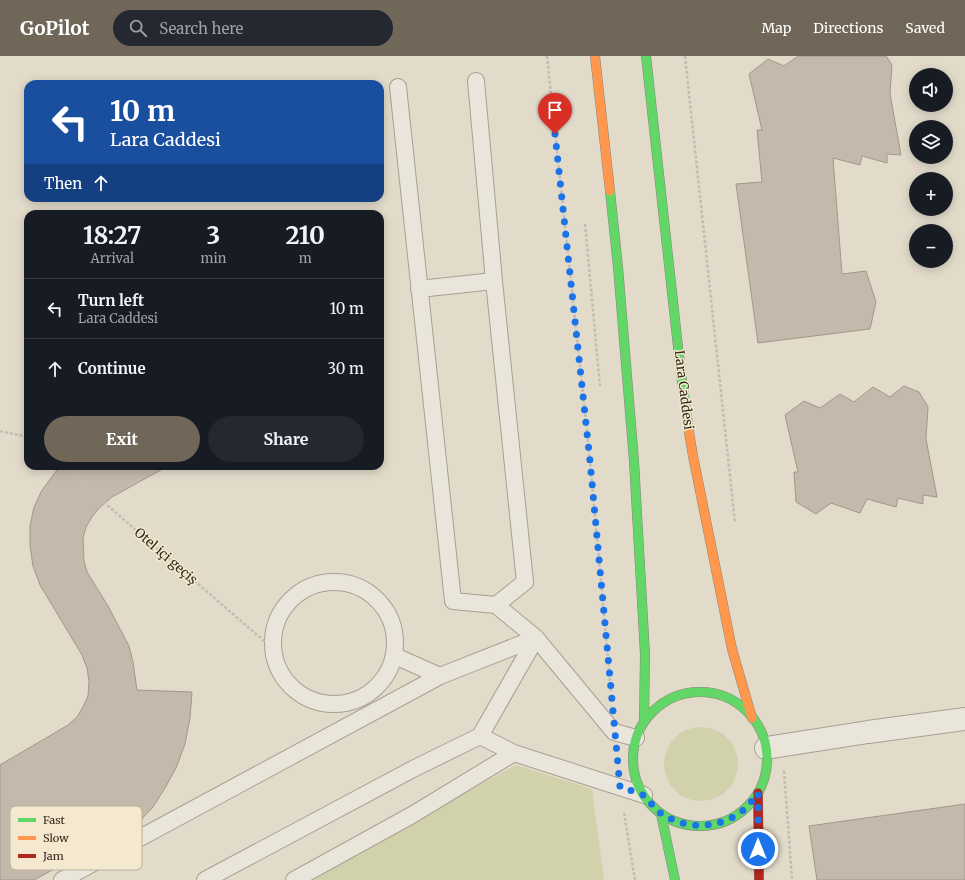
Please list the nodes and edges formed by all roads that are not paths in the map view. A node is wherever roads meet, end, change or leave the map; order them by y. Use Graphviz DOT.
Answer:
graph roads {
  1 [pos="595,56"];
  2 [pos="646,56"];
  3 [pos="476,81"];
  4 [pos="398,87"];
  5 [pos="494,281"];
  6 [pos="419,289"];
  7 [pos="496,605"];
  8 [pos="536,638"];
  9 [pos="395,656"];
  10 [pos="440,676"];
  11 [pos="752,718"];
  12 [pos="965,719"];
  13 [pos="644,722"];
  14 [pos="480,736"];
  15 [pos="636,738"];
  16 [pos="774,746"];
  17 [pos="514,753"];
  18 [pos="758,793"];
  19 [pos="644,795"];
  20 [pos="661,814"];
  21 [pos="142,837"];
  22 [pos="81,870"];
  23 [pos="62,880"];
  24 [pos="205,880"];
  25 [pos="294,880"];
  26 [pos="675,880"];
  27 [pos="759,880"];
  1 -- 13 [label="main road, Lara Caddesi"];
  2 -- 11 [label="main road, Lara Caddesi"];
  3 -- 5 [label="lane"];
  4 -- 6 [label="lane"];
  5 -- 6 [label="lane"];
  5 -- 7 [label="lane"];
  6 -- 7 [label="lane"];
  7 -- 8 [label="lane"];
  8 -- 10 [label="lane"];
  8 -- 14 [label="lane"];
  8 -- 15 [label="lane"];
  9 -- 9 [label="lane"];
  9 -- 10 [label="lane"];
  10 -- 21 [label="lane"];
  11 -- 13 [label="main road, Lara Caddesi"];
  11 -- 16 [label="main road, Lara Caddesi"];
  12 -- 16 [label="street"];
  13 -- 15 [label="main road, Lara Caddesi"];
  14 -- 17 [label="lane"];
  14 -- 24 [label="lane"];
  15 -- 19 [label="main road, Lara Caddesi"];
  16 -- 18 [label="main road, Lara Caddesi"];
  17 -- 19 [label="lane"];
  17 -- 25 [label="lane"];
  18 -- 20 [label="main road, Lara Caddesi"];
  18 -- 27 [label="main road, Lara Caddesi"];
  19 -- 20 [label="main road, Lara Caddesi"];
  20 -- 26 [label="main road"];
  22 -- 23 [label="lane"];
}
